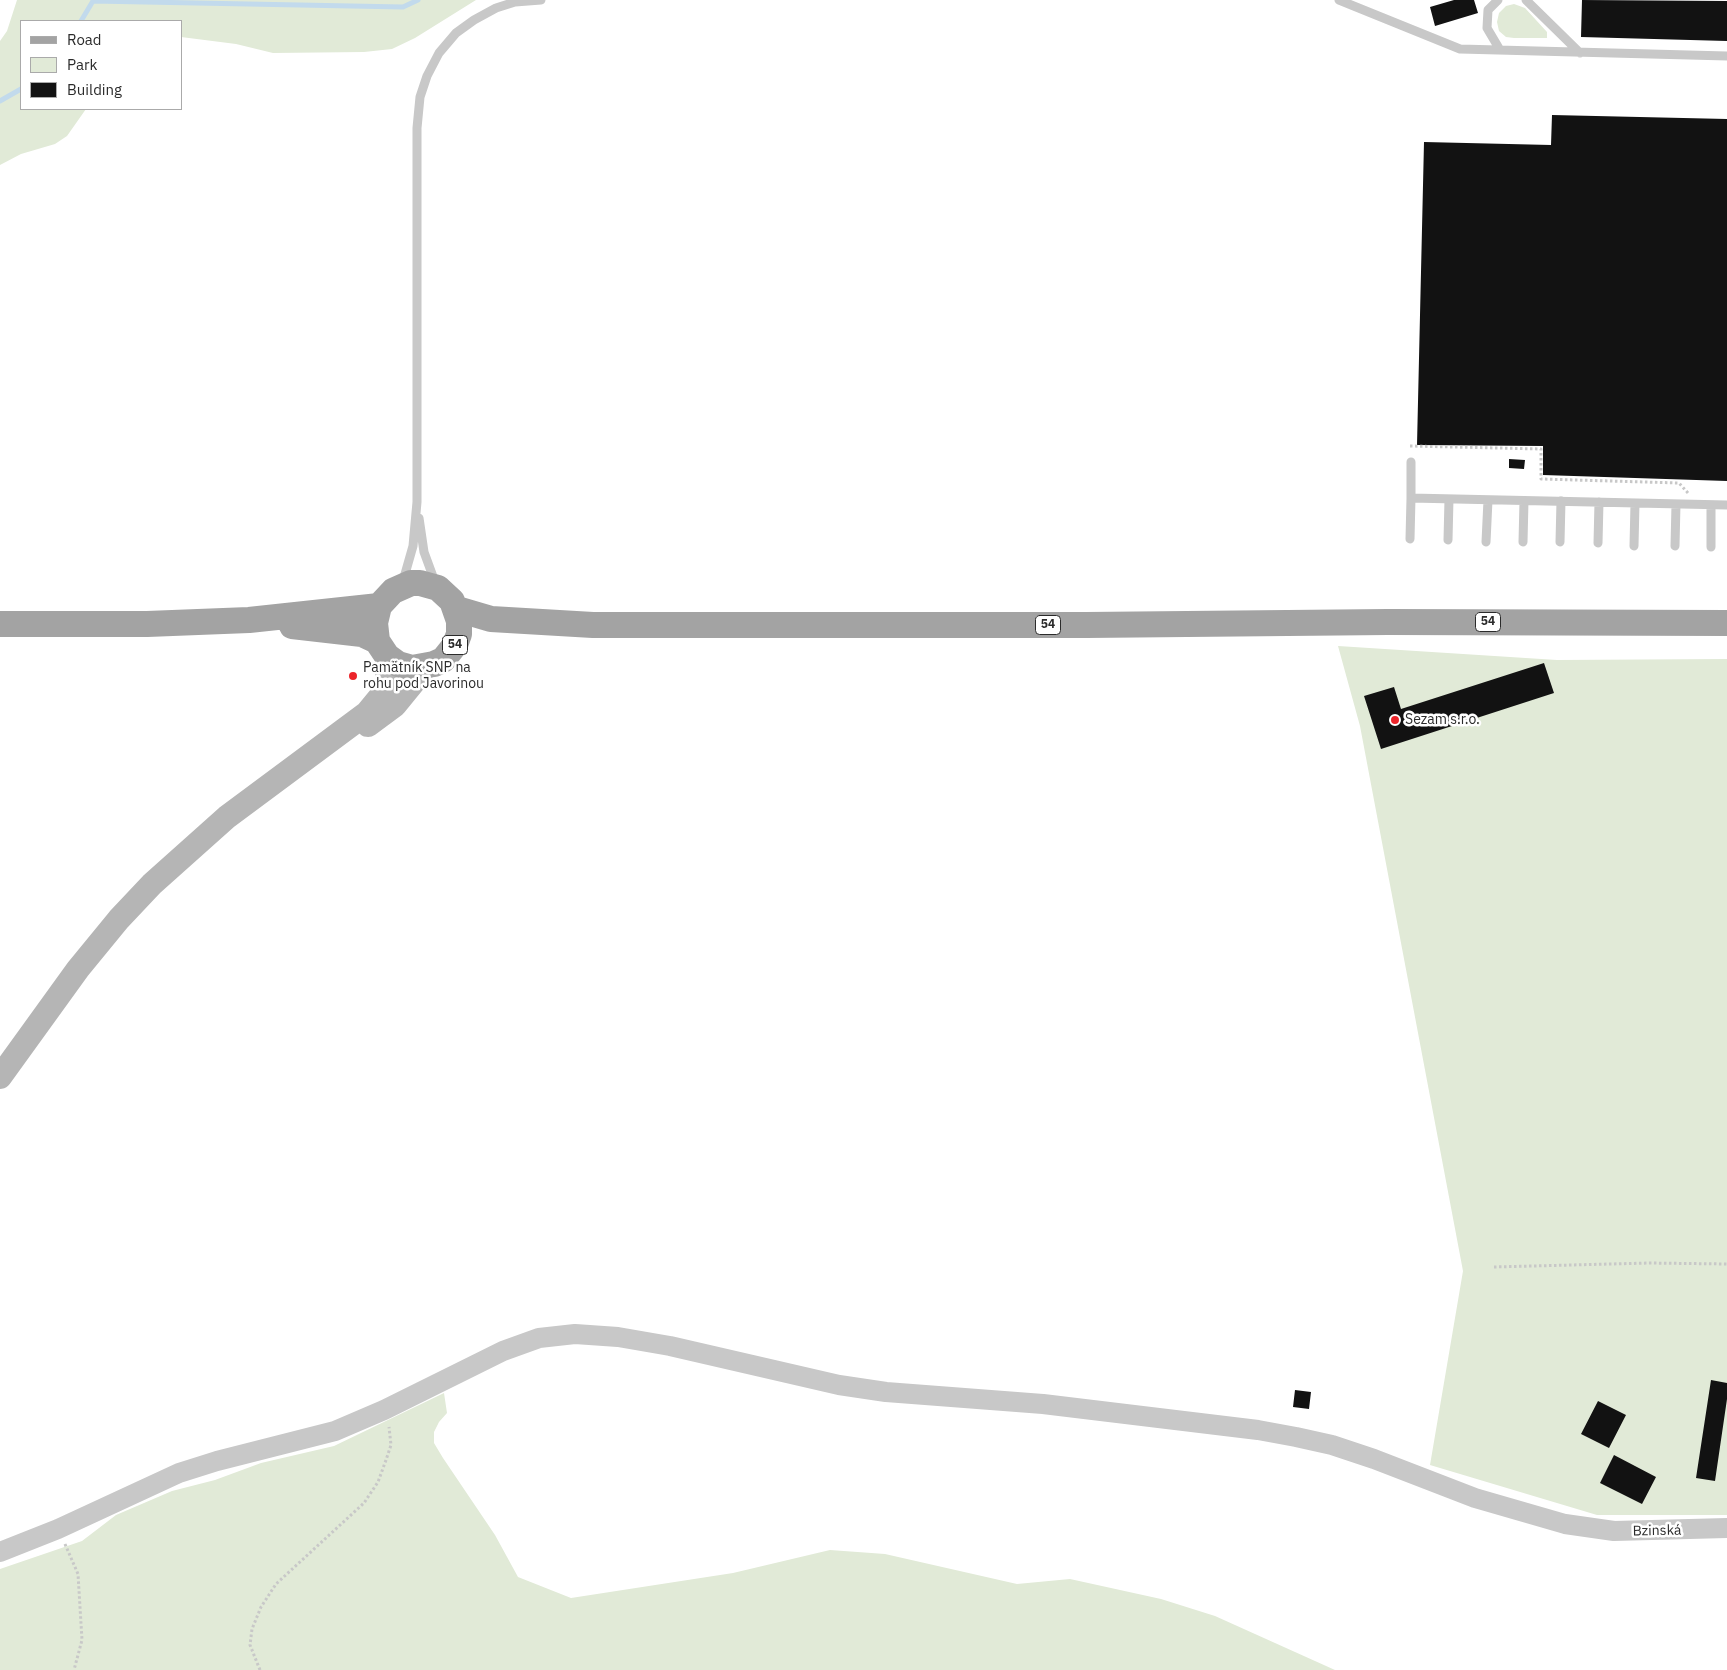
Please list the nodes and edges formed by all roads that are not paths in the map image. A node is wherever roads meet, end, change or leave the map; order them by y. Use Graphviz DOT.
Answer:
graph roads {
  1 [pos="541,0"];
  2 [pos="1339,0"];
  3 [pos="1498,0"];
  4 [pos="1526,0"];
  5 [pos="1500,50"];
  6 [pos="1580,53"];
  7 [pos="1727,56"];
  8 [pos="1412,462"];
  9 [pos="1411,498"];
  10 [pos="1449,499"];
  11 [pos="1488,500"];
  12 [pos="1524,501"];
  13 [pos="1561,501"];
  14 [pos="416,502"];
  15 [pos="1599,502"];
  16 [pos="1635,503"];
  17 [pos="1676,504"];
  18 [pos="1712,505"];
  19 [pos="1727,505"];
  20 [pos="1410,539"];
  21 [pos="1448,540"];
  22 [pos="1486,542"];
  23 [pos="1523,542"];
  24 [pos="1560,542"];
  25 [pos="1598,543"];
  26 [pos="1634,546"];
  27 [pos="1675,546"];
  28 [pos="1711,547"];
  29 [pos="402,586"];
  30 [pos="438,588"];
  31 [pos="379,606"];
  32 [pos="457,609"];
  33 [pos="249,620"];
  34 [pos="1727,623"];
  35 [pos="0,624"];
  36 [pos="592,625"];
  37 [pos="455,645"];
  38 [pos="382,648"];
  39 [pos="426,667"];
  40 [pos="304,761"];
  41 [pos="0,1078"];
  42 [pos="1727,1528"];
  43 [pos="0,1552"];
  1 -- 14 [label="lane"];
  2 -- 5 [label="lane"];
  3 -- 5 [label="lane"];
  4 -- 6 [label="lane"];
  5 -- 6 [label="lane"];
  6 -- 7 [label="lane"];
  8 -- 9 [label="lane"];
  9 -- 10 [label="lane"];
  9 -- 20 [label="lane"];
  10 -- 11 [label="lane"];
  10 -- 21 [label="lane"];
  11 -- 12 [label="lane"];
  11 -- 22 [label="lane"];
  12 -- 13 [label="lane"];
  12 -- 23 [label="lane"];
  13 -- 15 [label="lane"];
  13 -- 24 [label="lane"];
  14 -- 29 [label="lane"];
  14 -- 30 [label="lane"];
  15 -- 16 [label="lane"];
  15 -- 25 [label="lane"];
  16 -- 17 [label="lane"];
  16 -- 26 [label="lane"];
  17 -- 18 [label="lane"];
  17 -- 27 [label="lane"];
  18 -- 19 [label="lane"];
  18 -- 28 [label="lane"];
  29 -- 30 [label="main road"];
  29 -- 31 [label="main road"];
  30 -- 32 [label="main road"];
  31 -- 33 [label="main road"];
  31 -- 38 [label="main road"];
  32 -- 36 [label="main road, 54"];
  32 -- 37 [label="main road, 54"];
  33 -- 35 [label="main road"];
  33 -- 38 [label="main road"];
  34 -- 36 [label="main road, 54"];
  36 -- 37 [label="main road, 54"];
  37 -- 39 [label="main road, 54"];
  38 -- 39 [label="main road"];
  38 -- 40 [label="main road"];
  39 -- 40 [label="main road"];
  40 -- 41 [label="main road"];
  42 -- 43 [label="street, Bzinská"];
}
